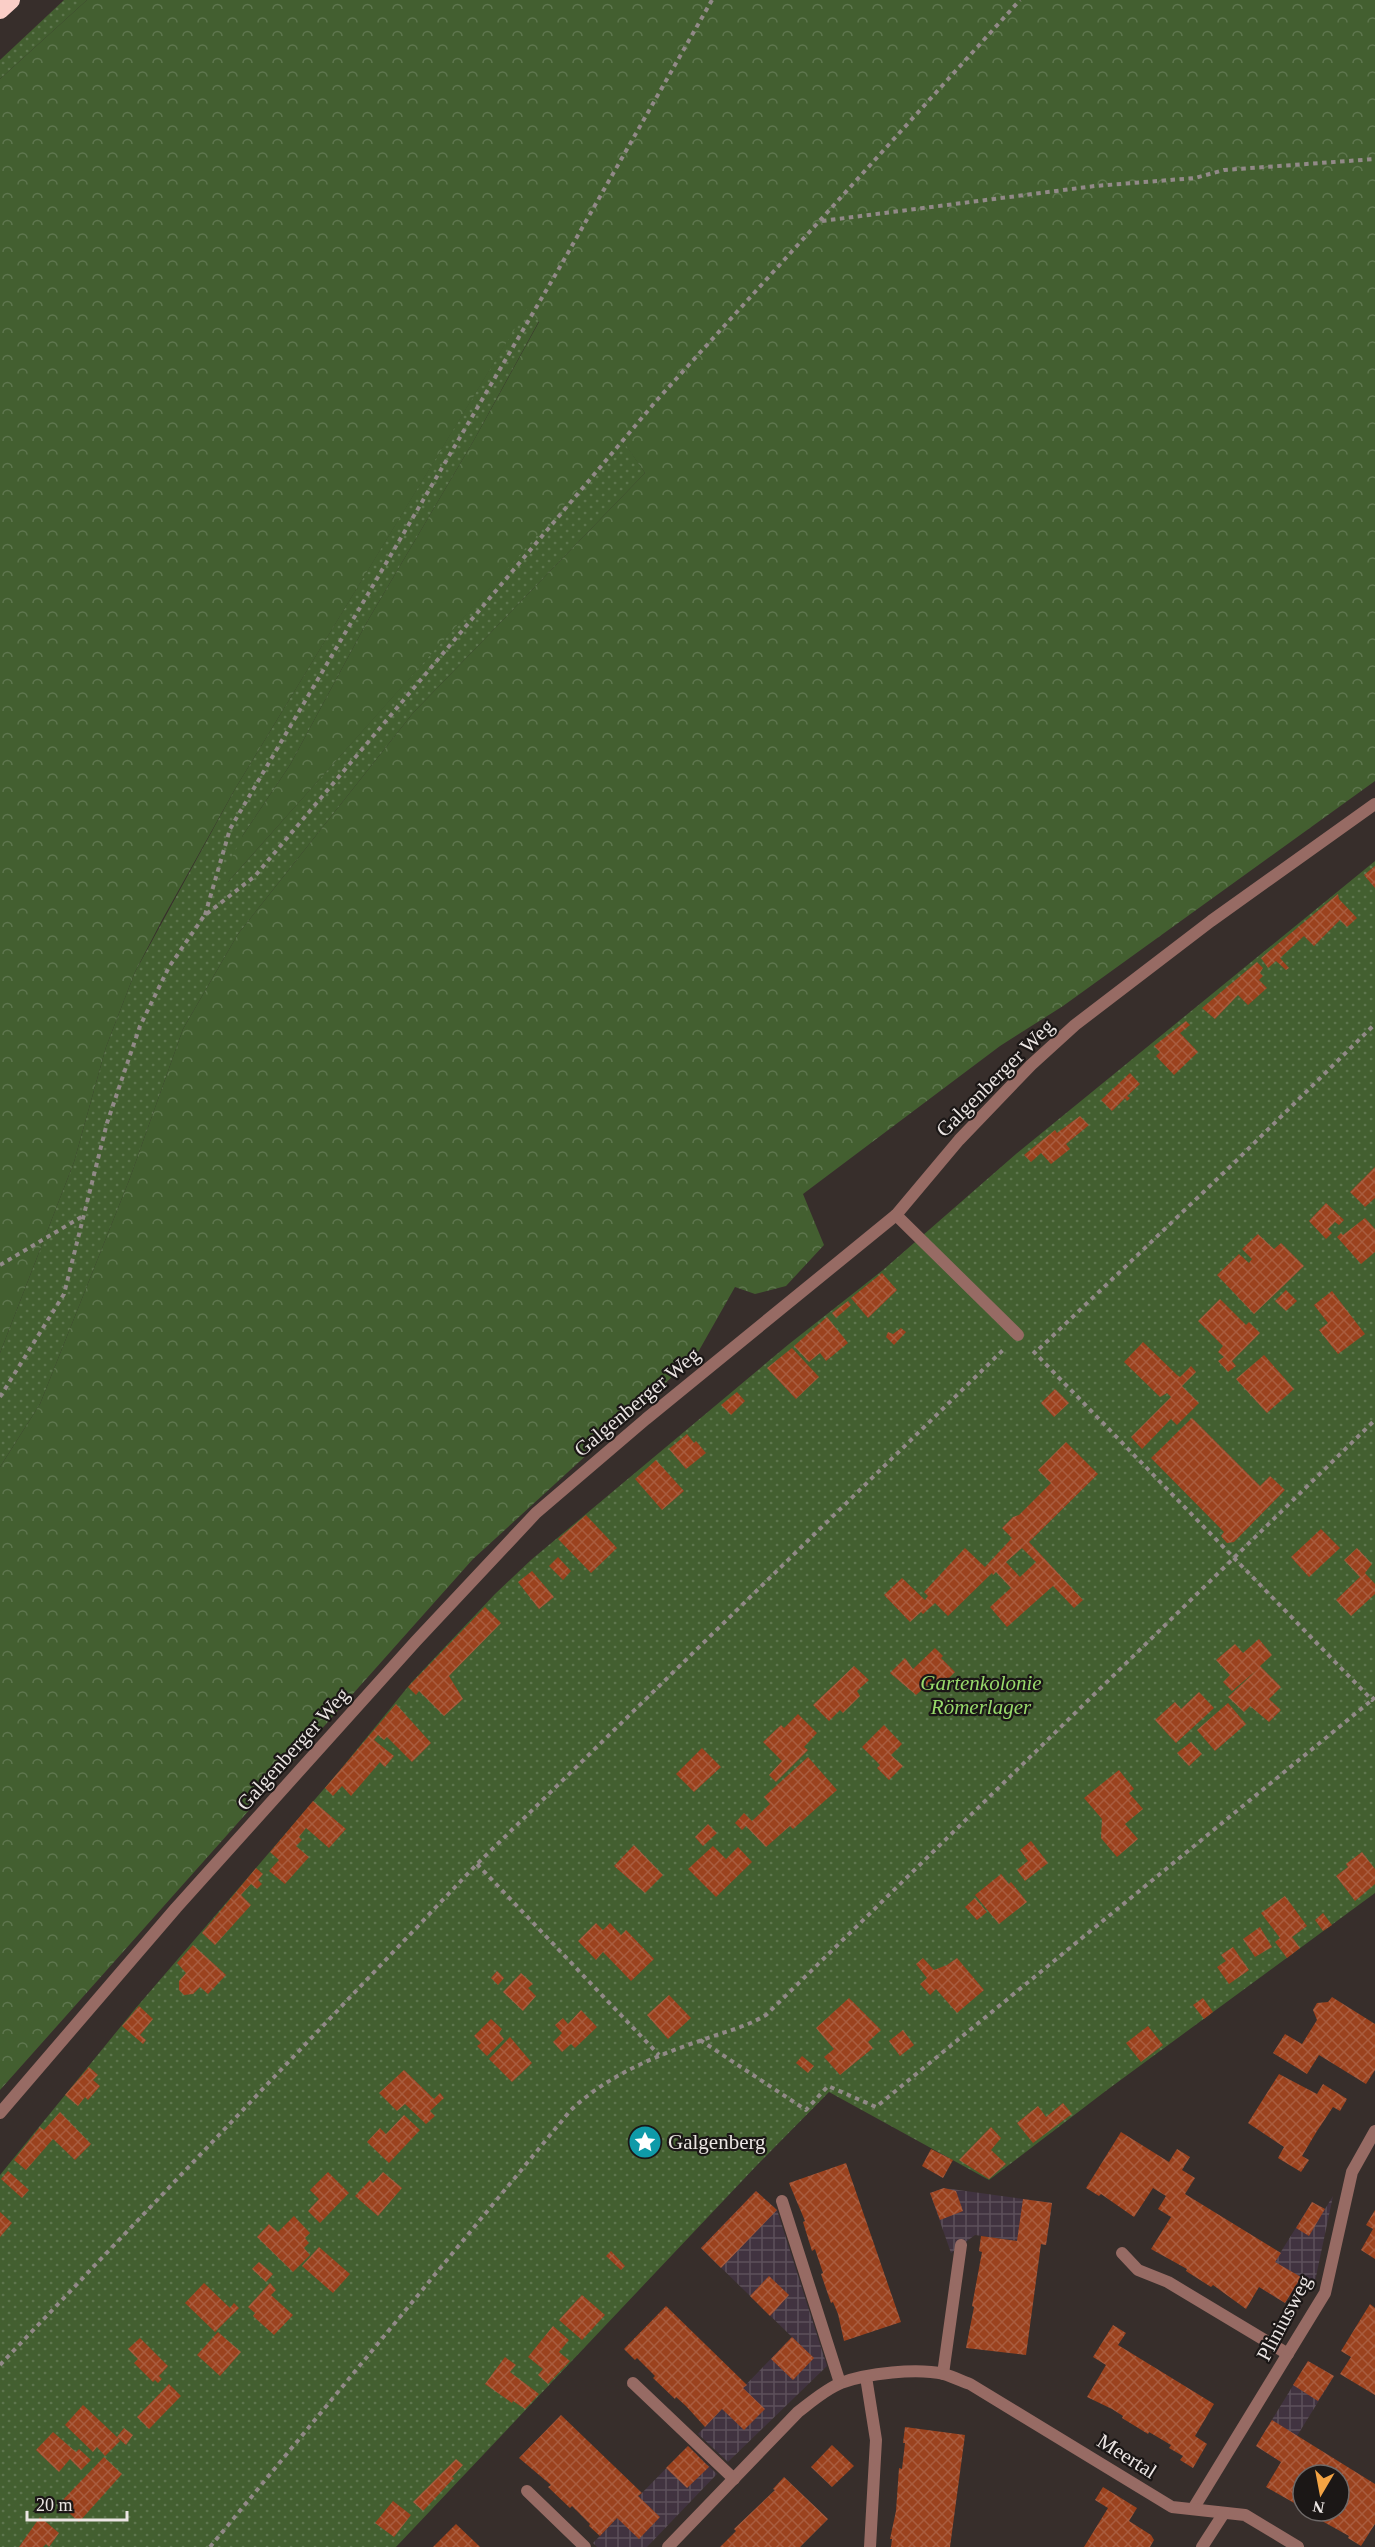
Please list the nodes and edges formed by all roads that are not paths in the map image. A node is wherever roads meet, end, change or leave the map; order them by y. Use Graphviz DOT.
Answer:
graph roads {
  1 [pos="11,0"];
  2 [pos="0,10"];
  3 [pos="1375,804"];
  4 [pos="896,1215"];
  5 [pos="1018,1335"];
  6 [pos="0,2113"];
  7 [pos="1375,2131"];
  8 [pos="782,2201"];
  9 [pos="961,2246"];
  10 [pos="1122,2253"];
  11 [pos="1288,2354"];
  12 [pos="943,2374"];
  13 [pos="866,2377"];
  14 [pos="633,2383"];
  15 [pos="840,2384"];
  16 [pos="734,2479"];
  17 [pos="527,2492"];
  18 [pos="1193,2509"];
  19 [pos="1224,2513"];
  20 [pos="585,2547"];
  21 [pos="668,2547"];
  22 [pos="870,2547"];
  23 [pos="1203,2547"];
  24 [pos="1298,2547"];
  1 -- 2 [label="highway"];
  3 -- 4 [label="street, Galgenberger Weg"];
  4 -- 5 [label="street"];
  4 -- 6 [label="street, Galgenberger Weg"];
  7 -- 11 [label="street, Pliniusweg"];
  8 -- 15 [label="street"];
  9 -- 12 [label="street"];
  10 -- 11 [label="street"];
  11 -- 18 [label="street, Pliniusweg"];
  12 -- 13 [label="street, Meertal"];
  12 -- 18 [label="street, Meertal"];
  13 -- 15 [label="street, Meertal"];
  13 -- 22 [label="street"];
  14 -- 16 [label="street"];
  15 -- 16 [label="street, Meertal"];
  16 -- 21 [label="street, Meertal"];
  17 -- 20 [label="street"];
  18 -- 19 [label="street, Meertal"];
  19 -- 23 [label="street"];
  19 -- 24 [label="street, Meertal"];
}
